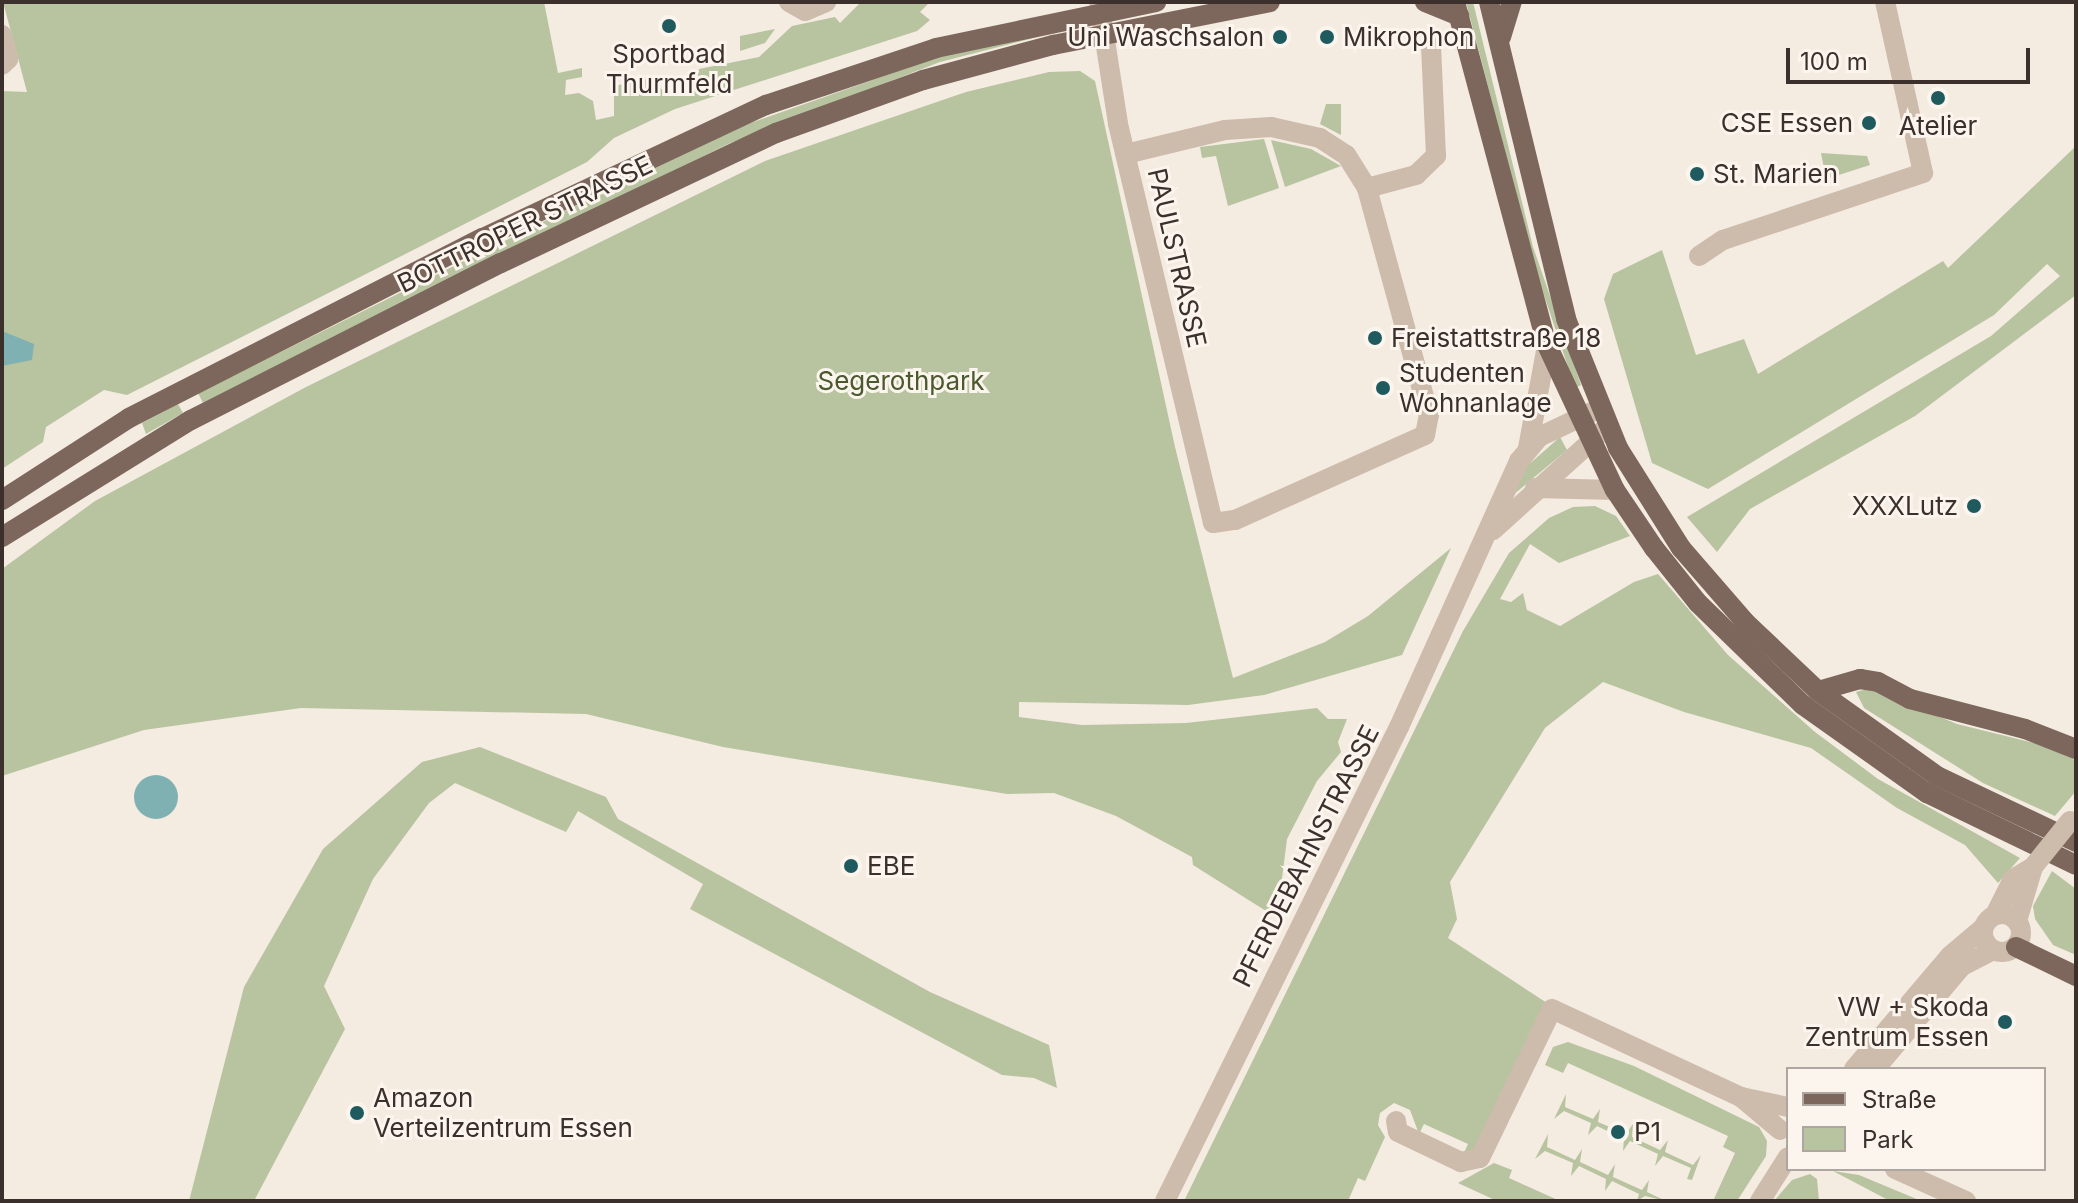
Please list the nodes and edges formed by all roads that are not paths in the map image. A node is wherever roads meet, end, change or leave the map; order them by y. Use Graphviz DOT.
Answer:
graph roads {
  1 [pos="789,2"];
  2 [pos="826,2"];
  3 [pos="1156,2"];
  4 [pos="1270,2"];
  5 [pos="1425,2"];
  6 [pos="1489,2"];
  7 [pos="1512,2"];
  8 [pos="1885,2"];
  9 [pos="1101,7"];
  10 [pos="1457,9"];
  11 [pos="2,35"];
  12 [pos="1105,35"];
  13 [pos="1501,37"];
  14 [pos="1431,47"];
  15 [pos="2,65"];
  16 [pos="1126,154"];
  17 [pos="1367,188"];
  18 [pos="1699,256"];
  19 [pos="1547,345"];
  20 [pos="1577,417"];
  21 [pos="1604,417"];
  22 [pos="129,418"];
  23 [pos="1591,442"];
  24 [pos="1528,448"];
  25 [pos="133,451"];
  26 [pos="1535,488"];
  27 [pos="1615,490"];
  28 [pos="2,500"];
  29 [pos="1491,533"];
  30 [pos="2,537"];
  31 [pos="1818,691"];
  32 [pos="2076,749"];
  33 [pos="2073,818"];
  34 [pos="2076,842"];
  35 [pos="2076,865"];
  36 [pos="2033,867"];
  37 [pos="2017,921"];
  38 [pos="1989,922"];
  39 [pos="2016,947"];
  40 [pos="1993,950"];
  41 [pos="2076,976"];
  42 [pos="1856,1067"];
  43 [pos="1877,1067"];
  44 [pos="1741,1097"];
  45 [pos="1786,1108"];
  46 [pos="1786,1114"];
  47 [pos="1396,1121"];
  48 [pos="1780,1130"];
  49 [pos="1786,1148"];
  50 [pos="1786,1157"];
  51 [pos="1899,1171"];
  52 [pos="1165,1201"];
  53 [pos="1760,1201"];
  54 [pos="1966,1201"];
  1 -- 2 [label="street"];
  3 -- 9 [label="main road, BOTTROPER STRASSE"];
  4 -- 12 [label="main road, BOTTROPER STRASSE"];
  5 -- 10 [label="main road"];
  6 -- 13 [label="main road"];
  7 -- 13 [label="main road"];
  8 -- 18 [label="street"];
  9 -- 12 [label="street, PAULSTRASSE"];
  9 -- 22 [label="main road, BOTTROPER STRASSE"];
  10 -- 19 [label="main road"];
  11 -- 15 [label="street"];
  12 -- 16 [label="street, PAULSTRASSE"];
  12 -- 25 [label="main road, BOTTROPER STRASSE"];
  13 -- 21 [label="main road"];
  14 -- 17 [label="street"];
  16 -- 17 [label="street"];
  16 -- 17 [label="street, PAULSTRASSE"];
  19 -- 20 [label="main road"];
  19 -- 24 [label="street"];
  20 -- 21 [label="street, PFERDEBAHNSTRASSE"];
  20 -- 23 [label="main road"];
  20 -- 24 [label="street, PFERDEBAHNSTRASSE"];
  21 -- 23 [label="street, PFERDEBAHNSTRASSE"];
  21 -- 31 [label="main road"];
  22 -- 25 [label="main road"];
  22 -- 28 [label="main road, BOTTROPER STRASSE"];
  23 -- 26 [label="street, PFERDEBAHNSTRASSE"];
  23 -- 27 [label="main road"];
  24 -- 29 [label="street, PFERDEBAHNSTRASSE"];
  25 -- 30 [label="main road, BOTTROPER STRASSE"];
  26 -- 27 [label="street"];
  26 -- 29 [label="street, PFERDEBAHNSTRASSE"];
  27 -- 35 [label="main road"];
  29 -- 52 [label="street, PFERDEBAHNSTRASSE"];
  31 -- 32 [label="main road"];
  31 -- 34 [label="main road"];
  33 -- 36 [label="street, bridge"];
  36 -- 37 [label="street"];
  36 -- 38 [label="street"];
  37 -- 38 [label="street"];
  37 -- 39 [label="street"];
  38 -- 40 [label="street"];
  38 -- 42 [label="street"];
  39 -- 40 [label="street"];
  39 -- 41 [label="main road"];
  40 -- 43 [label="street"];
  44 -- 45 [label="street"];
  44 -- 47 [label="street"];
  44 -- 48 [label="street"];
  46 -- 48 [label="street"];
  48 -- 49 [label="street"];
  50 -- 53 [label="street"];
  51 -- 54 [label="street"];
}
